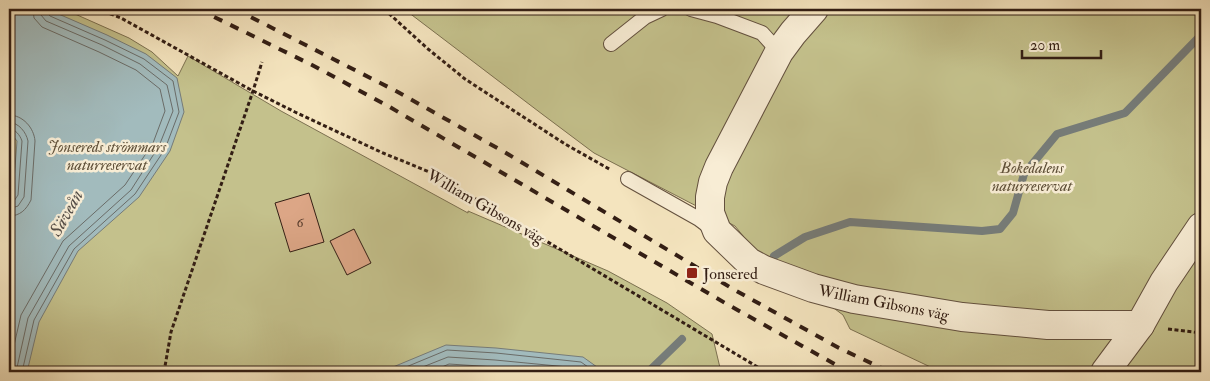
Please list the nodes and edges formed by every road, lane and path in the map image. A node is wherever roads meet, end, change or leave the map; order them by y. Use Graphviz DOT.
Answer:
graph roads {
  1 [pos="98,9"];
  2 [pos="384,9"];
  3 [pos="662,9"];
  4 [pos="691,9"];
  5 [pos="814,9"];
  6 [pos="611,44"];
  7 [pos="779,52"];
  8 [pos="262,62"];
  9 [pos="253,91"];
  10 [pos="628,179"];
  11 [pos="1201,227"];
  12 [pos="717,231"];
  13 [pos="1140,325"];
  14 [pos="164,372"];
  15 [pos="766,372"];
  16 [pos="1106,372"];
  1 -- 9 [label="path, William Gibsons väg"];
  2 -- 10 [label="path"];
  3 -- 6 [label="lane"];
  4 -- 7 [label="lane"];
  5 -- 7 [label="street, William Gibsons väg"];
  7 -- 12 [label="street, William Gibsons väg"];
  8 -- 9 [label="path"];
  9 -- 14 [label="path"];
  9 -- 15 [label="path, William Gibsons väg"];
  10 -- 12 [label="lane"];
  11 -- 13 [label="street"];
  12 -- 13 [label="street, William Gibsons väg"];
  13 -- 16 [label="street"];
}
